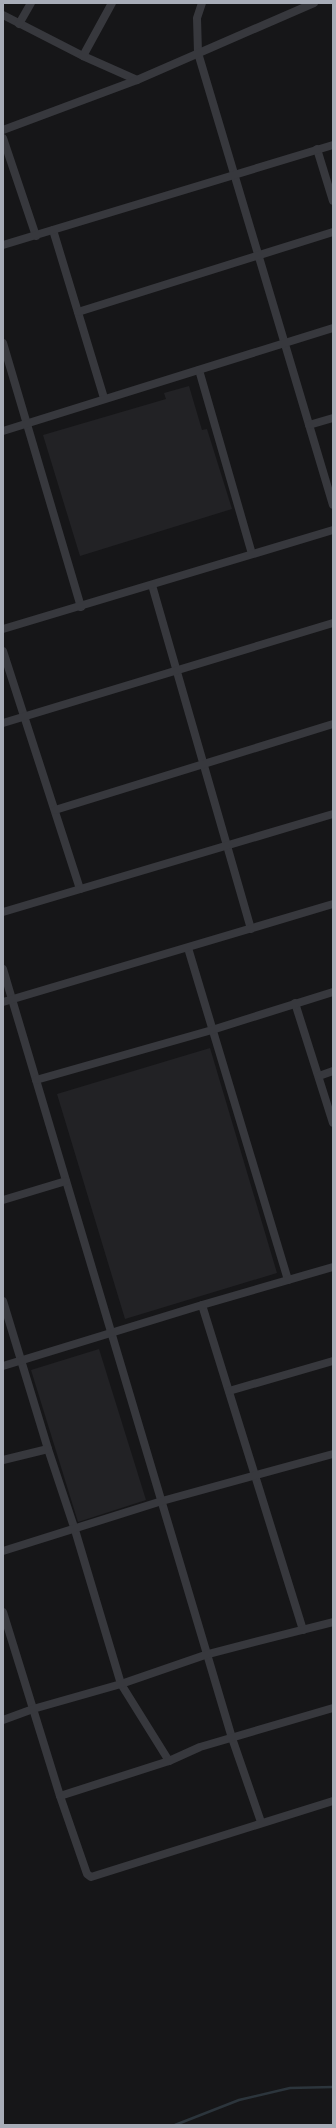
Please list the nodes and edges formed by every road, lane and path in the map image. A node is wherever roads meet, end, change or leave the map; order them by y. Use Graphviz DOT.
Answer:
graph roads {
  1 [pos="31,3"];
  2 [pos="112,3"];
  3 [pos="202,3"];
  4 [pos="314,3"];
  5 [pos="3,15"];
  6 [pos="19,24"];
  7 [pos="198,53"];
  8 [pos="83,56"];
  9 [pos="137,80"];
  10 [pos="3,130"];
  11 [pos="3,138"];
  12 [pos="333,144"];
  13 [pos="317,149"];
  14 [pos="234,174"];
  15 [pos="333,201"];
  16 [pos="52,230"];
  17 [pos="333,232"];
  18 [pos="36,236"];
  19 [pos="3,245"];
  20 [pos="258,255"];
  21 [pos="78,312"];
  22 [pos="333,328"];
  23 [pos="3,343"];
  24 [pos="284,344"];
  25 [pos="199,370"];
  26 [pos="104,398"];
  27 [pos="333,418"];
  28 [pos="27,423"];
  29 [pos="309,424"];
  30 [pos="3,431"];
  31 [pos="333,506"];
  32 [pos="333,530"];
  33 [pos="252,554"];
  34 [pos="152,585"];
  35 [pos="81,607"];
  36 [pos="333,623"];
  37 [pos="3,629"];
  38 [pos="3,651"];
  39 [pos="177,670"];
  40 [pos="25,716"];
  41 [pos="3,723"];
  42 [pos="333,724"];
  43 [pos="204,764"];
  44 [pos="55,810"];
  45 [pos="333,814"];
  46 [pos="227,847"];
  47 [pos="80,889"];
  48 [pos="333,904"];
  49 [pos="3,912"];
  50 [pos="251,929"];
  51 [pos="188,948"];
  52 [pos="3,969"];
  53 [pos="333,992"];
  54 [pos="12,999"];
  55 [pos="3,1002"];
  56 [pos="295,1003"];
  57 [pos="212,1030"];
  58 [pos="333,1071"];
  59 [pos="319,1076"];
  60 [pos="36,1080"];
  61 [pos="333,1123"];
  62 [pos="66,1181"];
  63 [pos="3,1200"];
  64 [pos="333,1267"];
  65 [pos="288,1280"];
  66 [pos="3,1302"];
  67 [pos="202,1305"];
  68 [pos="112,1332"];
  69 [pos="22,1360"];
  70 [pos="333,1361"];
  71 [pos="3,1366"];
  72 [pos="229,1391"];
  73 [pos="48,1449"];
  74 [pos="333,1454"];
  75 [pos="3,1460"];
  76 [pos="254,1476"];
  77 [pos="162,1501"];
  78 [pos="75,1530"];
  79 [pos="3,1551"];
  80 [pos="3,1612"];
  81 [pos="333,1622"];
  82 [pos="303,1630"];
  83 [pos="208,1654"];
  84 [pos="121,1684"];
  85 [pos="333,1708"];
  86 [pos="33,1709"];
  87 [pos="3,1720"];
  88 [pos="232,1738"];
  89 [pos="169,1761"];
  90 [pos="60,1796"];
  91 [pos="333,1801"];
  92 [pos="261,1822"];
  1 -- 6 [label="street"];
  2 -- 8 [label="street"];
  3 -- 7 [label="street"];
  4 -- 7 [label="street"];
  5 -- 6 [label="street"];
  6 -- 8 [label="street"];
  7 -- 9 [label="street"];
  7 -- 14 [label="street"];
  8 -- 9 [label="street"];
  9 -- 10 [label="street"];
  11 -- 18 [label="street"];
  12 -- 13 [label="street"];
  13 -- 14 [label="street"];
  13 -- 15 [label="street"];
  14 -- 16 [label="street"];
  14 -- 20 [label="street"];
  16 -- 18 [label="street"];
  16 -- 21 [label="street"];
  17 -- 20 [label="street"];
  18 -- 19 [label="street"];
  20 -- 21 [label="street"];
  20 -- 24 [label="street"];
  21 -- 26 [label="street"];
  22 -- 24 [label="street"];
  23 -- 28 [label="street"];
  24 -- 25 [label="street"];
  24 -- 29 [label="street"];
  25 -- 26 [label="street"];
  25 -- 33 [label="street"];
  26 -- 28 [label="street"];
  27 -- 29 [label="street"];
  28 -- 30 [label="street"];
  28 -- 35 [label="street"];
  29 -- 31 [label="street"];
  32 -- 33 [label="street"];
  33 -- 34 [label="street"];
  34 -- 35 [label="street"];
  34 -- 39 [label="street"];
  35 -- 37 [label="street"];
  36 -- 39 [label="street"];
  38 -- 40 [label="street"];
  39 -- 40 [label="street"];
  39 -- 43 [label="street"];
  40 -- 41 [label="street"];
  40 -- 44 [label="street"];
  42 -- 43 [label="street"];
  43 -- 44 [label="street"];
  43 -- 46 [label="street"];
  44 -- 47 [label="street"];
  45 -- 46 [label="street"];
  46 -- 47 [label="street"];
  46 -- 50 [label="street"];
  47 -- 49 [label="street"];
  48 -- 50 [label="street"];
  50 -- 51 [label="street"];
  51 -- 54 [label="street"];
  51 -- 57 [label="street"];
  52 -- 54 [label="street"];
  53 -- 56 [label="street"];
  54 -- 55 [label="street"];
  54 -- 60 [label="street"];
  56 -- 57 [label="street"];
  56 -- 59 [label="street"];
  57 -- 60 [label="street"];
  57 -- 65 [label="street"];
  58 -- 59 [label="street"];
  59 -- 61 [label="street"];
  60 -- 62 [label="street"];
  62 -- 63 [label="street"];
  62 -- 68 [label="street"];
  64 -- 65 [label="street"];
  65 -- 67 [label="street"];
  66 -- 69 [label="street"];
  67 -- 68 [label="street"];
  67 -- 72 [label="street"];
  68 -- 69 [label="street"];
  68 -- 77 [label="street"];
  69 -- 71 [label="street"];
  69 -- 73 [label="street"];
  70 -- 72 [label="street"];
  72 -- 76 [label="street"];
  73 -- 75 [label="street"];
  73 -- 78 [label="street"];
  74 -- 76 [label="street"];
  76 -- 77 [label="street"];
  76 -- 82 [label="street"];
  77 -- 78 [label="street"];
  77 -- 83 [label="street"];
  78 -- 79 [label="street"];
  78 -- 84 [label="street"];
  80 -- 86 [label="street"];
  81 -- 82 [label="street"];
  82 -- 83 [label="street"];
  83 -- 84 [label="street"];
  83 -- 88 [label="street"];
  84 -- 86 [label="street"];
  84 -- 89 [label="street"];
  85 -- 88 [label="street"];
  86 -- 87 [label="street"];
  86 -- 90 [label="street"];
  88 -- 89 [label="street"];
  88 -- 92 [label="street"];
  89 -- 90 [label="street"];
  90 -- 92 [label="street"];
  91 -- 92 [label="street"];
}
